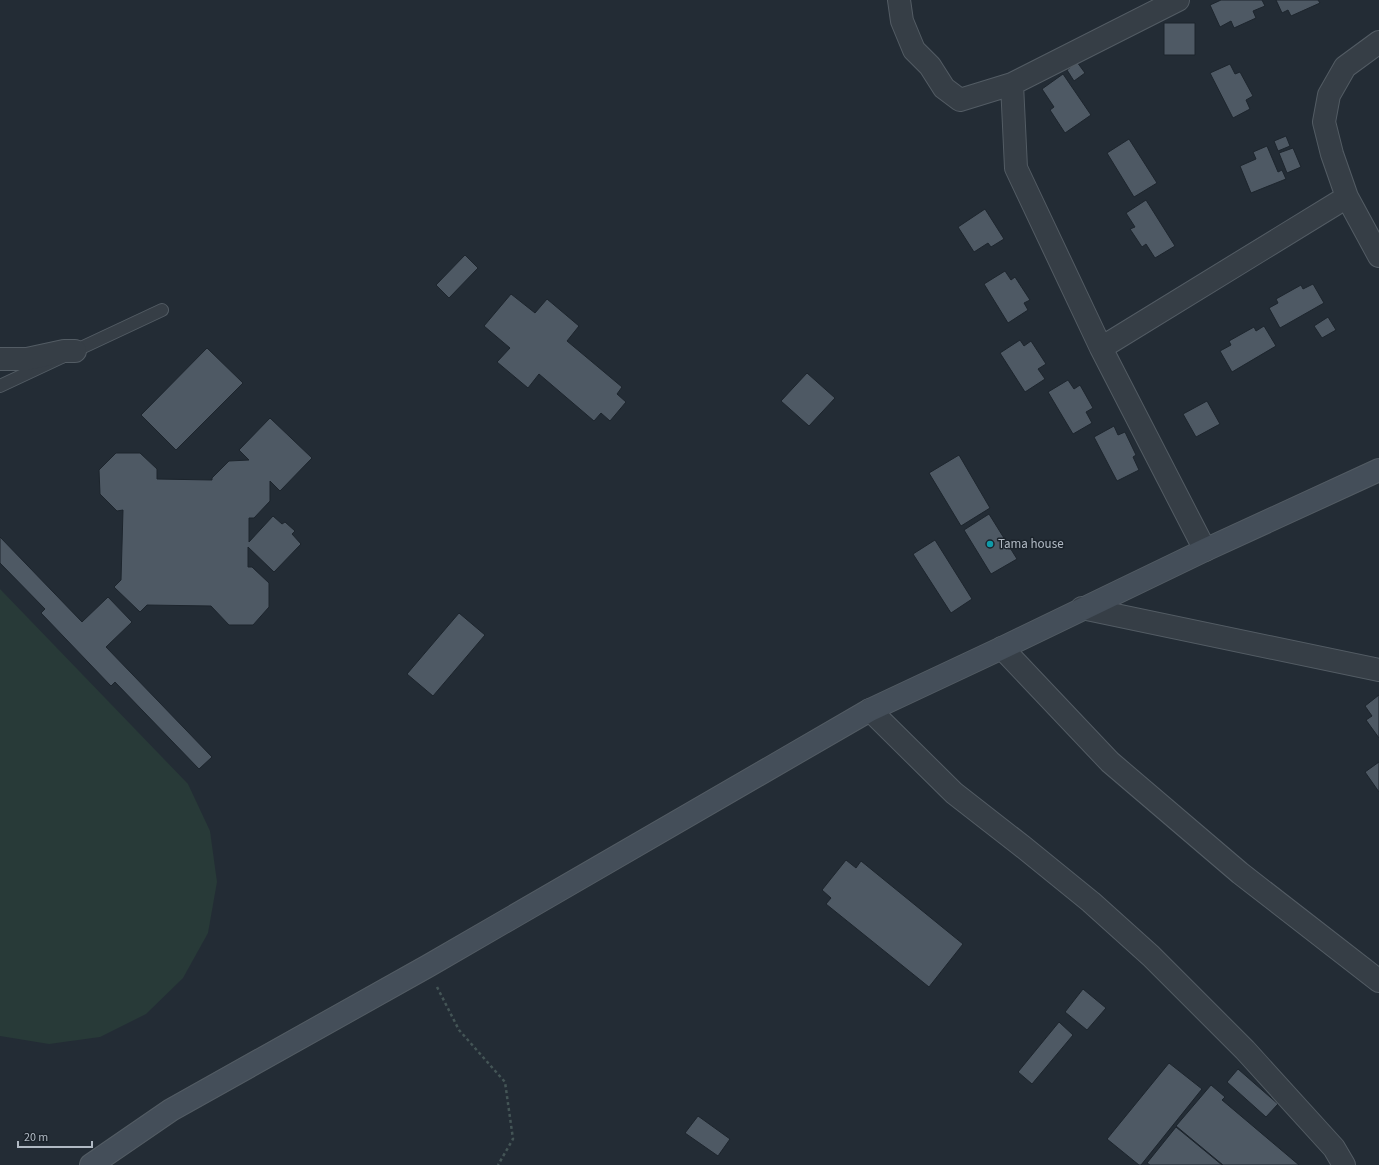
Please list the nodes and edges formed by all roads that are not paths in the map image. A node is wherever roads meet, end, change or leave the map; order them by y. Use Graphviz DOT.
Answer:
graph roads {
  1 [pos="898,0"];
  2 [pos="1178,0"];
  3 [pos="1379,42"];
  4 [pos="1012,84"];
  5 [pos="1346,197"];
  6 [pos="1379,256"];
  7 [pos="162,310"];
  8 [pos="1101,348"];
  9 [pos="75,351"];
  10 [pos="0,359"];
  11 [pos="0,386"];
  12 [pos="1379,470"];
  13 [pos="1205,550"];
  14 [pos="1082,608"];
  15 [pos="1002,648"];
  16 [pos="1379,670"];
  17 [pos="870,710"];
  18 [pos="1379,981"];
  19 [pos="91,1165"];
  20 [pos="1344,1165"];
  1 -- 4 [label="street"];
  2 -- 4 [label="street"];
  3 -- 5 [label="street"];
  4 -- 8 [label="street"];
  5 -- 6 [label="street"];
  5 -- 8 [label="street"];
  7 -- 9 [label="lane"];
  8 -- 13 [label="street"];
  9 -- 10 [label="street"];
  9 -- 11 [label="lane"];
  12 -- 13 [label="street"];
  13 -- 14 [label="street"];
  14 -- 15 [label="street"];
  14 -- 16 [label="street"];
  15 -- 17 [label="street"];
  15 -- 18 [label="street"];
  17 -- 19 [label="street"];
  17 -- 20 [label="street"];
}
